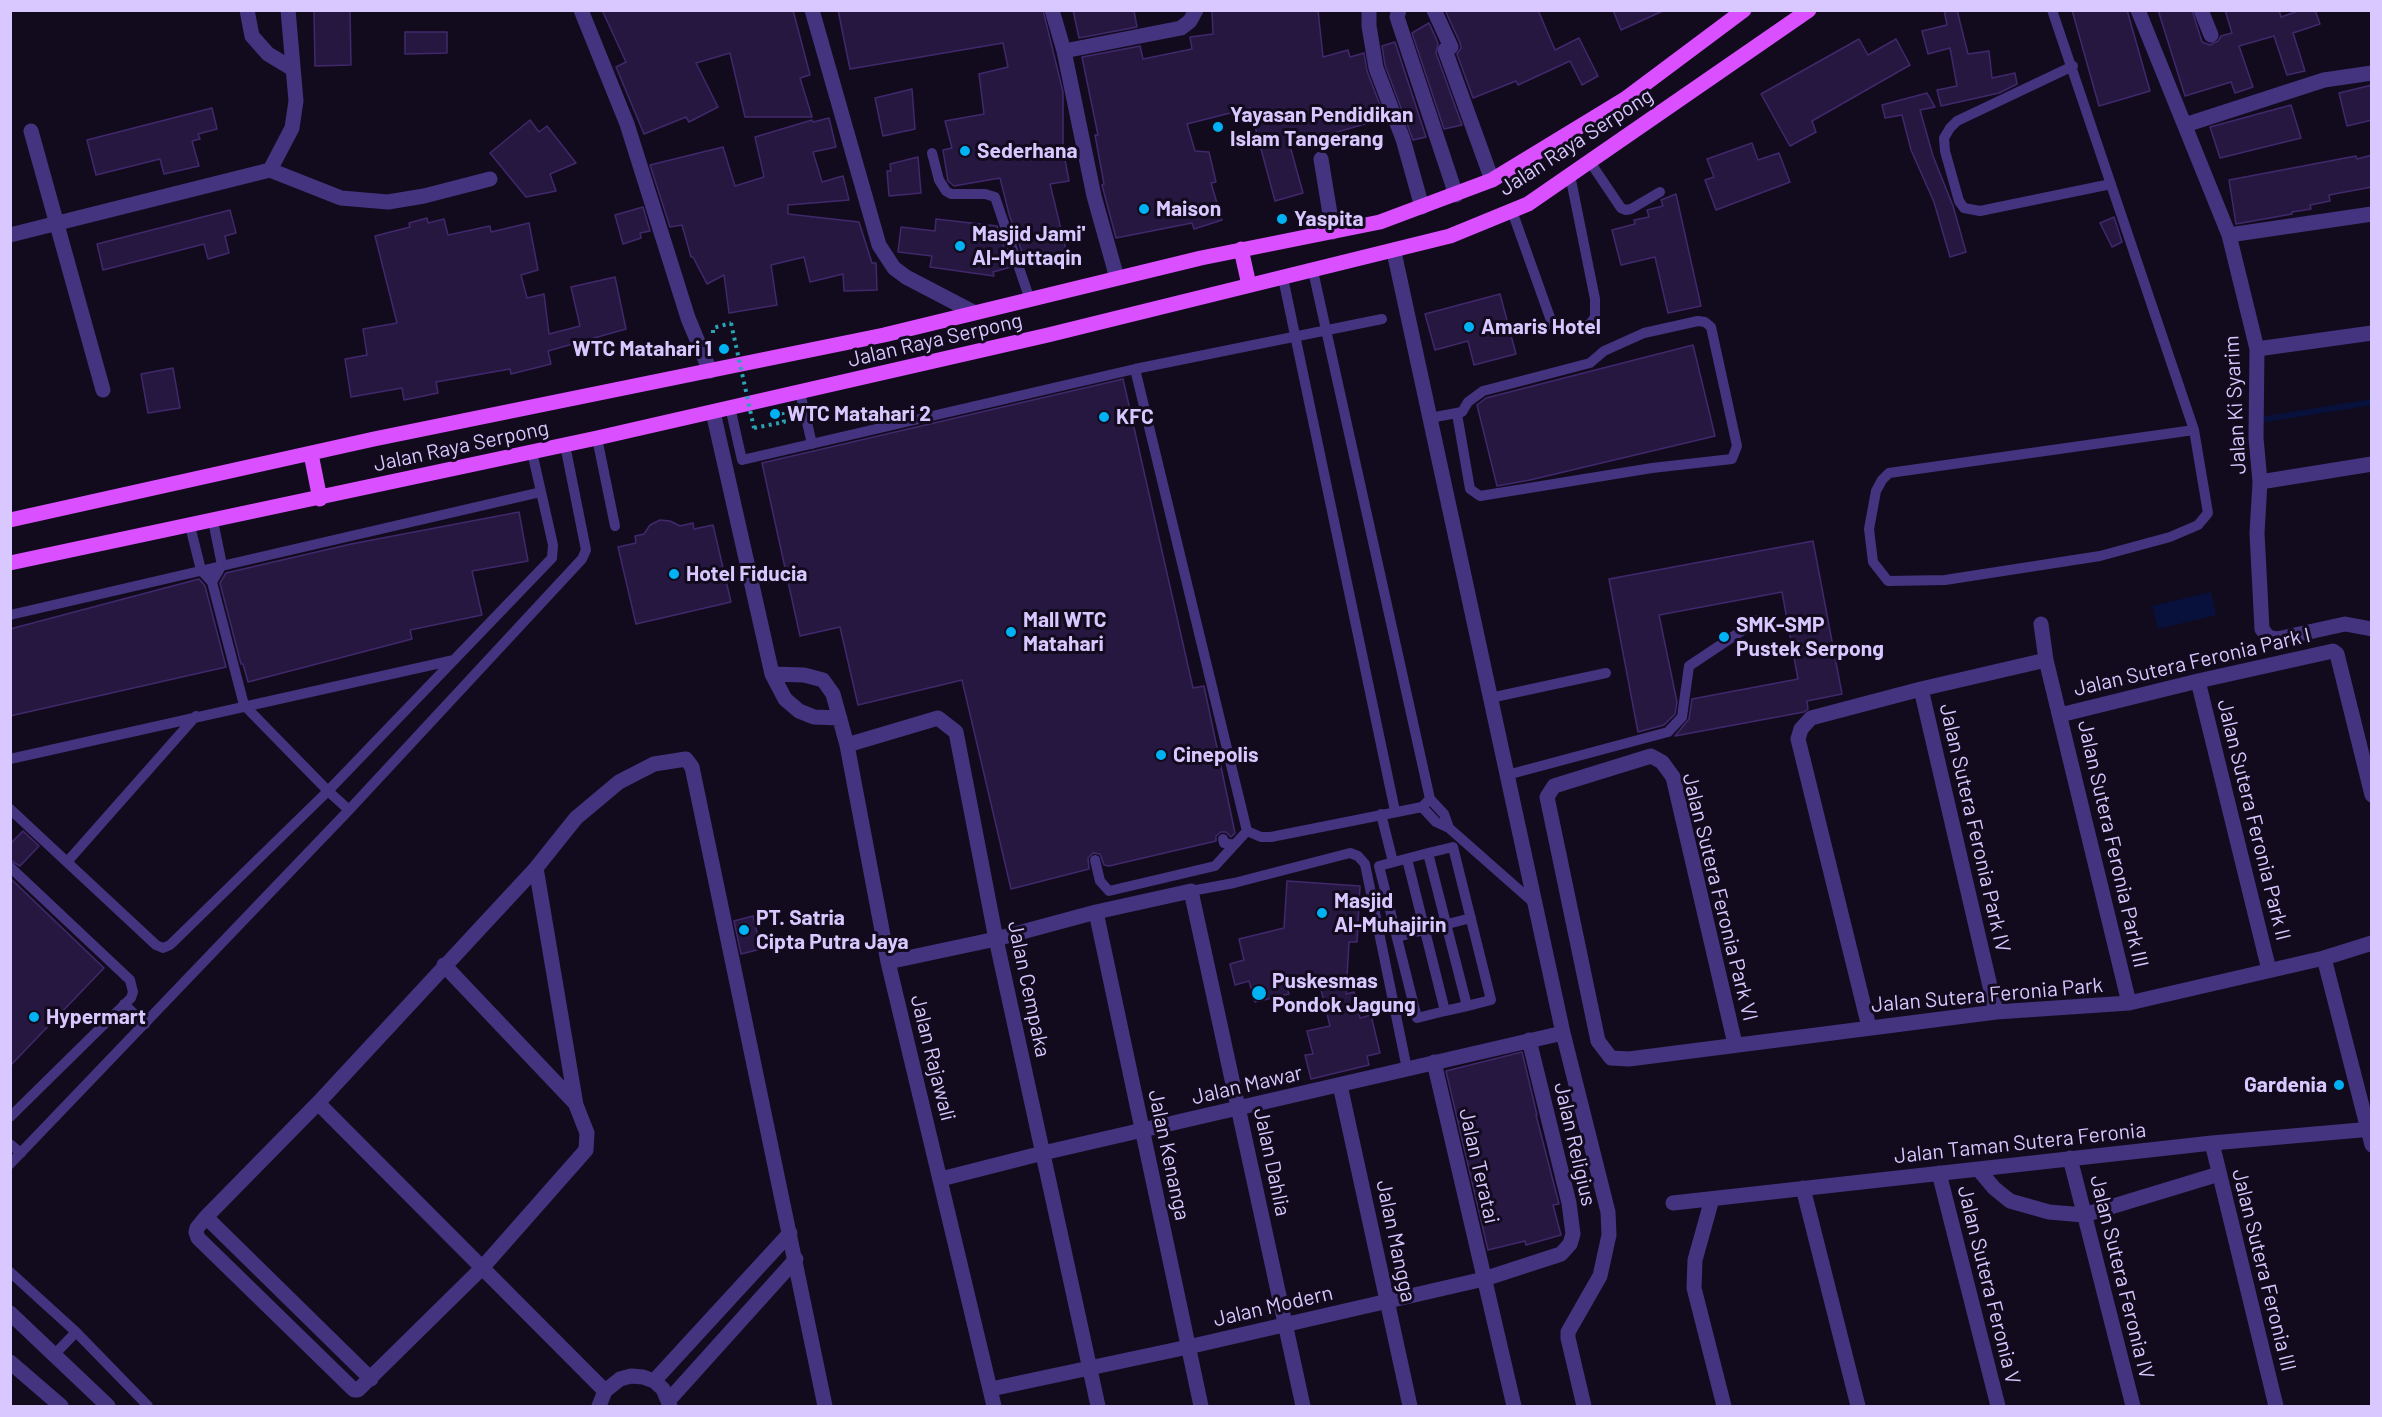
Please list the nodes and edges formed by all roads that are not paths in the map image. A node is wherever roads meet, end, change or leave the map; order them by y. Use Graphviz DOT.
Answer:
graph roads {
  1 [pos="247,10"];
  2 [pos="288,10"];
  3 [pos="581,10"];
  4 [pos="812,10"];
  5 [pos="1052,10"];
  6 [pos="1196,10"];
  7 [pos="1369,10"];
  8 [pos="1399,10"];
  9 [pos="1434,10"];
  10 [pos="1744,10"];
  11 [pos="1809,10"];
  12 [pos="2052,10"];
  13 [pos="2138,10"];
  14 [pos="2200,10"];
  15 [pos="1727,16"];
  16 [pos="2211,35"];
  17 [pos="1064,51"];
  18 [pos="2073,66"];
  19 [pos="292,69"];
  20 [pos="2372,73"];
  21 [pos="2185,125"];
  22 [pos="31,131"];
  23 [pos="932,153"];
  24 [pos="1321,159"];
  25 [pos="1590,162"];
  26 [pos="270,171"];
  27 [pos="1570,175"];
  28 [pos="490,179"];
  29 [pos="1492,180"];
  30 [pos="2111,184"];
  31 [pos="1660,192"];
  32 [pos="1456,195"];
  33 [pos="1422,207"];
  34 [pos="1512,211"];
  35 [pos="2372,214"];
  36 [pos="57,223"];
  37 [pos="1333,232"];
  38 [pos="10,235"];
  39 [pos="2229,235"];
  40 [pos="1241,249"];
  41 [pos="1394,252"];
  42 [pos="1313,271"];
  43 [pos="1117,278"];
  44 [pos="1283,278"];
  45 [pos="1249,285"];
  46 [pos="1030,300"];
  47 [pos="973,312"];
  48 [pos="1382,319"];
  49 [pos="1325,330"];
  50 [pos="2372,333"];
  51 [pos="1294,338"];
  52 [pos="2257,349"];
  53 [pos="1135,369"];
  54 [pos="710,371"];
  55 [pos="103,390"];
  56 [pos="800,392"];
  57 [pos="730,407"];
  58 [pos="713,411"];
  59 [pos="1457,414"];
  60 [pos="1430,418"];
  61 [pos="2194,430"];
  62 [pos="597,438"];
  63 [pos="812,444"];
  64 [pos="565,445"];
  65 [pos="532,452"];
  66 [pos="311,454"];
  67 [pos="2372,464"];
  68 [pos="2260,482"];
  69 [pos="541,492"];
  70 [pos="320,499"];
  71 [pos="10,520"];
  72 [pos="213,521"];
  73 [pos="190,526"];
  74 [pos="615,526"];
  75 [pos="10,563"];
  76 [pos="222,565"];
  77 [pos="201,570"];
  78 [pos="212,582"];
  79 [pos="10,615"];
  80 [pos="1758,620"];
  81 [pos="2042,624"];
  82 [pos="2372,629"];
  83 [pos="455,660"];
  84 [pos="2046,660"];
  85 [pos="1606,673"];
  86 [pos="772,674"];
  87 [pos="2198,681"];
  88 [pos="1921,688"];
  89 [pos="1490,698"];
  90 [pos="244,705"];
  91 [pos="2060,715"];
  92 [pos="196,717"];
  93 [pos="840,718"];
  94 [pos="847,745"];
  95 [pos="10,759"];
  96 [pos="1507,775"];
  97 [pos="327,791"];
  98 [pos="2371,791"];
  99 [pos="1426,803"];
  100 [pos="10,809"];
  101 [pos="349,810"];
  102 [pos="1395,811"];
  103 [pos="1381,814"];
  104 [pos="1247,831"];
  105 [pos="1223,839"];
  106 [pos="1234,845"];
  107 [pos="1428,853"];
  108 [pos="1407,859"];
  109 [pos="1095,861"];
  110 [pos="67,862"];
  111 [pos="1393,862"];
  112 [pos="10,867"];
  113 [pos="536,868"];
  114 [pos="1191,891"];
  115 [pos="1535,903"];
  116 [pos="1096,912"];
  117 [pos="1471,918"];
  118 [pos="1446,924"];
  119 [pos="1425,929"];
  120 [pos="1397,936"];
  121 [pos="996,939"];
  122 [pos="2372,943"];
  123 [pos="2324,958"];
  124 [pos="888,962"];
  125 [pos="444,965"];
  126 [pos="2269,970"];
  127 [pos="2129,1003"];
  128 [pos="124,1004"];
  129 [pos="1467,1006"];
  130 [pos="1445,1011"];
  131 [pos="1996,1012"];
  132 [pos="145,1024"];
  133 [pos="1869,1027"];
  134 [pos="1563,1033"];
  135 [pos="1529,1040"];
  136 [pos="1736,1044"];
  137 [pos="1604,1050"];
  138 [pos="1434,1062"];
  139 [pos="1407,1069"];
  140 [pos="1340,1085"];
  141 [pos="318,1103"];
  142 [pos="576,1105"];
  143 [pos="1239,1108"];
  144 [pos="10,1117"];
  145 [pos="1142,1131"];
  146 [pos="2370,1135"];
  147 [pos="2212,1143"];
  148 [pos="10,1144"];
  149 [pos="21,1153"];
  150 [pos="1043,1153"];
  151 [pos="2070,1158"];
  152 [pos="10,1164"];
  153 [pos="1978,1169"];
  154 [pos="1939,1173"];
  155 [pos="2219,1174"];
  156 [pos="941,1179"];
  157 [pos="1803,1188"];
  158 [pos="1712,1199"];
  159 [pos="1673,1203"];
  160 [pos="2084,1215"];
  161 [pos="790,1233"];
  162 [pos="1561,1254"];
  163 [pos="796,1259"];
  164 [pos="482,1268"];
  165 [pos="12,1276"];
  166 [pos="1484,1279"];
  167 [pos="1387,1302"];
  168 [pos="10,1313"];
  169 [pos="1285,1324"];
  170 [pos="76,1332"];
  171 [pos="1188,1347"];
  172 [pos="54,1355"];
  173 [pos="10,1362"];
  174 [pos="1090,1369"];
  175 [pos="654,1381"];
  176 [pos="991,1389"];
  177 [pos="605,1391"];
  178 [pos="669,1403"];
  179 [pos="141,1404"];
  180 [pos="61,1407"];
  181 [pos="108,1407"];
  182 [pos="599,1407"];
  183 [pos="825,1407"];
  184 [pos="994,1407"];
  185 [pos="1098,1407"];
  186 [pos="1201,1407"];
  187 [pos="1303,1407"];
  188 [pos="1410,1407"];
  189 [pos="1514,1407"];
  190 [pos="1584,1407"];
  191 [pos="1724,1407"];
  192 [pos="1858,1407"];
  193 [pos="1998,1407"];
  194 [pos="2133,1407"];
  195 [pos="2276,1407"];
  1 -- 19 [label="street"];
  2 -- 19 [label="street"];
  3 -- 54 [label="street"];
  4 -- 47 [label="street"];
  5 -- 17 [label="street"];
  6 -- 17 [label="street"];
  7 -- 33 [label="street"];
  8 -- 32 [label="street"];
  9 -- 29 [label="street"];
  10 -- 15 [label="main road, Jalan Raya Serpong"];
  11 -- 25 [label="main road, Jalan Raya Serpong"];
  12 -- 18 [label="lane"];
  13 -- 21 [label="street, Jalan Ki Syarim"];
  14 -- 16 [label="street"];
  15 -- 29 [label="main road, Jalan Raya Serpong"];
  17 -- 43 [label="street"];
  18 -- 30 [label="lane"];
  18 -- 30 [label="lane"];
  19 -- 26 [label="street"];
  20 -- 21 [label="street"];
  21 -- 39 [label="street, Jalan Ki Syarim"];
  22 -- 36 [label="street"];
  23 -- 46 [label="lane"];
  24 -- 37 [label="street"];
  25 -- 27 [label="main road, Jalan Raya Serpong"];
  25 -- 31 [label="lane"];
  26 -- 28 [label="street"];
  26 -- 36 [label="street"];
  27 -- 34 [label="main road, Jalan Raya Serpong"];
  27 -- 34 [label="lane"];
  29 -- 32 [label="main road, Jalan Raya Serpong"];
  30 -- 61 [label="lane"];
  32 -- 33 [label="main road, Jalan Raya Serpong"];
  33 -- 37 [label="main road, Jalan Raya Serpong"];
  34 -- 41 [label="main road, Jalan Raya Serpong"];
  35 -- 39 [label="street"];
  36 -- 38 [label="street"];
  36 -- 55 [label="street"];
  37 -- 40 [label="main road, Jalan Raya Serpong"];
  39 -- 52 [label="street, Jalan Ki Syarim"];
  40 -- 43 [label="main road, Jalan Raya Serpong"];
  40 -- 45 [label="main road"];
  41 -- 42 [label="main road, Jalan Raya Serpong"];
  41 -- 60 [label="street"];
  42 -- 44 [label="main road, Jalan Raya Serpong"];
  42 -- 49 [label="lane"];
  43 -- 46 [label="main road, Jalan Raya Serpong"];
  44 -- 45 [label="main road, Jalan Raya Serpong"];
  44 -- 51 [label="lane"];
  45 -- 56 [label="main road, Jalan Raya Serpong"];
  46 -- 47 [label="main road, Jalan Raya Serpong"];
  47 -- 54 [label="main road, Jalan Raya Serpong"];
  48 -- 49 [label="lane"];
  49 -- 51 [label="lane"];
  49 -- 99 [label="lane"];
  50 -- 52 [label="street"];
  51 -- 53 [label="lane"];
  51 -- 102 [label="lane"];
  52 -- 68 [label="street, Jalan Ki Syarim"];
  53 -- 63 [label="lane"];
  53 -- 104 [label="lane"];
  54 -- 66 [label="main road, Jalan Raya Serpong"];
  56 -- 57 [label="main road, Jalan Raya Serpong"];
  56 -- 63 [label="lane"];
  57 -- 58 [label="main road, Jalan Raya Serpong"];
  57 -- 63 [label="lane"];
  58 -- 62 [label="main road, Jalan Raya Serpong"];
  58 -- 86 [label="street"];
  59 -- 59 [label="lane"];
  59 -- 60 [label="lane"];
  60 -- 89 [label="street"];
  61 -- 61 [label="lane"];
  62 -- 64 [label="main road, Jalan Raya Serpong"];
  62 -- 74 [label="lane"];
  64 -- 65 [label="main road, Jalan Raya Serpong"];
  64 -- 101 [label="lane"];
  65 -- 69 [label="lane"];
  65 -- 70 [label="main road, Jalan Raya Serpong"];
  66 -- 70 [label="main road"];
  66 -- 71 [label="main road, Jalan Raya Serpong"];
  67 -- 68 [label="street"];
  68 -- 82 [label="street, Jalan Ki Syarim"];
  69 -- 76 [label="lane"];
  69 -- 83 [label="lane"];
  70 -- 72 [label="main road, Jalan Raya Serpong"];
  72 -- 73 [label="main road, Jalan Raya Serpong"];
  72 -- 76 [label="lane"];
  73 -- 75 [label="main road, Jalan Raya Serpong"];
  73 -- 77 [label="lane"];
  76 -- 77 [label="lane"];
  76 -- 78 [label="lane"];
  77 -- 78 [label="lane"];
  77 -- 79 [label="lane"];
  78 -- 90 [label="lane"];
  80 -- 96 [label="lane"];
  81 -- 84 [label="street, Jalan Sutera Feronia Park III"];
  83 -- 90 [label="lane"];
  83 -- 97 [label="lane"];
  84 -- 88 [label="street"];
  84 -- 91 [label="street, Jalan Sutera Feronia Park III"];
  85 -- 89 [label="lane"];
  86 -- 93 [label="street"];
  86 -- 93 [label="street, Jalan Rajawali"];
  87 -- 91 [label="street, Jalan Sutera Feronia Park I"];
  87 -- 98 [label="street, Jalan Sutera Feronia Park I"];
  87 -- 126 [label="street, Jalan Sutera Feronia Park II"];
  88 -- 131 [label="street, Jalan Sutera Feronia Park IV"];
  88 -- 133 [label="street"];
  89 -- 96 [label="street"];
  90 -- 92 [label="lane"];
  90 -- 97 [label="lane"];
  91 -- 127 [label="street, Jalan Sutera Feronia Park III"];
  92 -- 95 [label="lane"];
  92 -- 110 [label="lane"];
  93 -- 94 [label="street, Jalan Rajawali"];
  94 -- 121 [label="street, Jalan Cempaka"];
  94 -- 124 [label="street, Jalan Rajawali"];
  96 -- 115 [label="street"];
  97 -- 101 [label="lane"];
  97 -- 110 [label="lane"];
  99 -- 102 [label="lane"];
  99 -- 115 [label="lane"];
  100 -- 110 [label="lane"];
  101 -- 132 [label="lane"];
  102 -- 103 [label="lane"];
  103 -- 104 [label="lane"];
  103 -- 111 [label="lane"];
  104 -- 106 [label="lane"];
  105 -- 106 [label="lane"];
  106 -- 109 [label="lane"];
  107 -- 108 [label="lane"];
  107 -- 117 [label="lane"];
  107 -- 118 [label="lane"];
  108 -- 111 [label="lane"];
  108 -- 119 [label="lane"];
  111 -- 120 [label="lane"];
  112 -- 128 [label="lane"];
  113 -- 125 [label="street"];
  113 -- 142 [label="street"];
  113 -- 161 [label="street"];
  114 -- 116 [label="street"];
  114 -- 139 [label="lane"];
  114 -- 143 [label="street, Jalan Dahlia"];
  115 -- 134 [label="street"];
  116 -- 121 [label="street"];
  116 -- 145 [label="street, Jalan Kenanga"];
  117 -- 118 [label="lane"];
  117 -- 129 [label="lane"];
  118 -- 119 [label="lane"];
  118 -- 129 [label="lane"];
  119 -- 120 [label="lane"];
  119 -- 130 [label="lane"];
  120 -- 130 [label="lane"];
  121 -- 124 [label="street"];
  121 -- 150 [label="street, Jalan Cempaka"];
  122 -- 123 [label="street, Jalan Sutera Feronia Park"];
  123 -- 126 [label="street, Jalan Sutera Feronia Park"];
  123 -- 146 [label="street"];
  124 -- 156 [label="street, Jalan Rajawali"];
  125 -- 141 [label="street"];
  125 -- 142 [label="street"];
  126 -- 127 [label="street, Jalan Sutera Feronia Park"];
  127 -- 131 [label="street, Jalan Sutera Feronia Park"];
  128 -- 132 [label="lane"];
  128 -- 144 [label="lane"];
  129 -- 130 [label="lane"];
  131 -- 133 [label="street, Jalan Sutera Feronia Park"];
  132 -- 149 [label="lane"];
  133 -- 136 [label="street, Jalan Sutera Feronia Park"];
  134 -- 135 [label="street, Jalan Mawar"];
  134 -- 190 [label="street"];
  135 -- 138 [label="street, Jalan Mawar"];
  135 -- 162 [label="street, Jalan Religius"];
  136 -- 137 [label="street, Jalan Sutera Feronia Park"];
  136 -- 137 [label="street, Jalan Sutera Feronia Park VI"];
  138 -- 139 [label="street, Jalan Mawar"];
  138 -- 166 [label="street, Jalan Teratai"];
  139 -- 140 [label="street, Jalan Mawar"];
  140 -- 143 [label="street, Jalan Mawar"];
  140 -- 167 [label="street, Jalan Mangga"];
  141 -- 164 [label="street"];
  141 -- 164 [label="street"];
  142 -- 164 [label="street"];
  143 -- 145 [label="street, Jalan Mawar"];
  143 -- 169 [label="street, Jalan Dahlia"];
  145 -- 150 [label="street, Jalan Mawar"];
  145 -- 171 [label="street, Jalan Kenanga"];
  146 -- 147 [label="street, Jalan Taman Sutera Feronia"];
  147 -- 151 [label="street, Jalan Taman Sutera Feronia"];
  147 -- 155 [label="street, Jalan Sutera Feronia III"];
  148 -- 149 [label="lane"];
  149 -- 152 [label="lane"];
  150 -- 156 [label="street, Jalan Mawar"];
  150 -- 174 [label="street, Jalan Cempaka"];
  151 -- 153 [label="street, Jalan Taman Sutera Feronia"];
  151 -- 160 [label="street, Jalan Sutera Feronia IV"];
  153 -- 154 [label="street, Jalan Taman Sutera Feronia"];
  153 -- 160 [label="street"];
  154 -- 157 [label="street, Jalan Taman Sutera Feronia"];
  154 -- 193 [label="street, Jalan Sutera Feronia V"];
  155 -- 160 [label="street"];
  155 -- 195 [label="street, Jalan Sutera Feronia III"];
  156 -- 176 [label="street, Jalan Rajawali"];
  157 -- 158 [label="street, Jalan Taman Sutera Feronia"];
  157 -- 192 [label="street"];
  158 -- 159 [label="street, Jalan Taman Sutera Feronia"];
  158 -- 191 [label="street"];
  160 -- 194 [label="street, Jalan Sutera Feronia IV"];
  161 -- 163 [label="street"];
  161 -- 175 [label="street"];
  162 -- 166 [label="street, Jalan Modern"];
  163 -- 178 [label="street"];
  163 -- 183 [label="street"];
  164 -- 177 [label="street"];
  165 -- 170 [label="lane"];
  166 -- 167 [label="street, Jalan Modern"];
  166 -- 189 [label="street, Jalan Teratai"];
  167 -- 169 [label="street, Jalan Modern"];
  167 -- 188 [label="street, Jalan Mangga"];
  168 -- 172 [label="street"];
  169 -- 171 [label="street, Jalan Modern"];
  169 -- 187 [label="street, Jalan Dahlia"];
  170 -- 172 [label="lane"];
  170 -- 179 [label="lane"];
  171 -- 174 [label="street, Jalan Modern"];
  171 -- 186 [label="street, Jalan Kenanga"];
  172 -- 181 [label="street"];
  173 -- 180 [label="street"];
  174 -- 176 [label="street, Jalan Modern"];
  174 -- 185 [label="street, Jalan Cempaka"];
  175 -- 177 [label="street"];
  175 -- 178 [label="street"];
  176 -- 184 [label="street, Jalan Rajawali"];
  177 -- 182 [label="street"];
}
